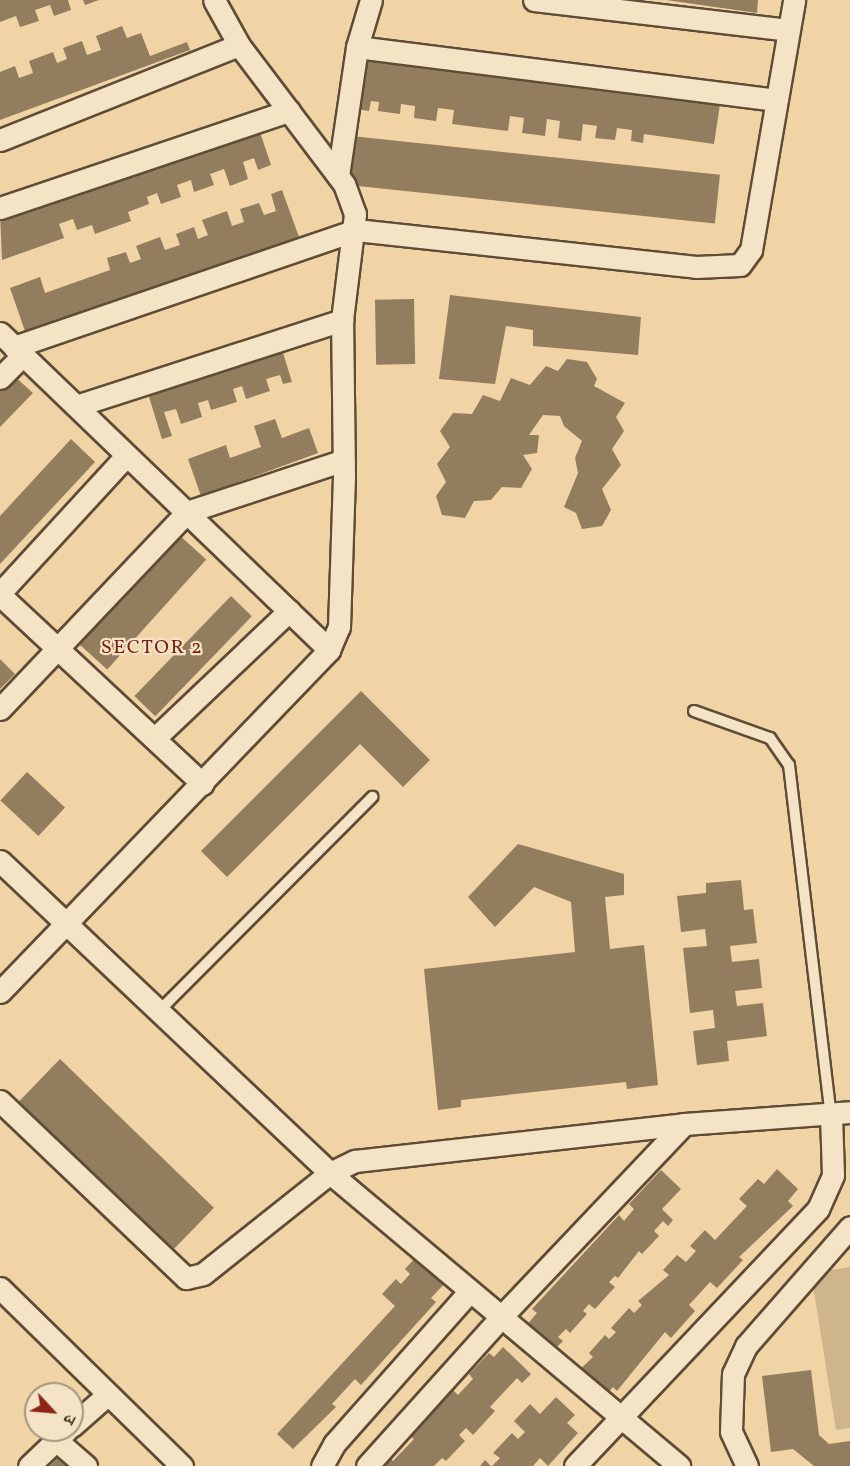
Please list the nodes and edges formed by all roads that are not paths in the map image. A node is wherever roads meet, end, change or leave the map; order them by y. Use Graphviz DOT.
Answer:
graph roads {
  1 [pos="214,0"];
  2 [pos="371,0"];
  3 [pos="534,0"];
  4 [pos="794,0"];
  5 [pos="789,30"];
  6 [pos="239,45"];
  7 [pos="357,46"];
  8 [pos="777,100"];
  9 [pos="289,111"];
  10 [pos="0,140"];
  11 [pos="338,176"];
  12 [pos="0,208"];
  13 [pos="356,230"];
  14 [pos="342,320"];
  15 [pos="12,345"];
  16 [pos="0,378"];
  17 [pos="76,406"];
  18 [pos="126,456"];
  19 [pos="344,460"];
  20 [pos="186,512"];
  21 [pos="0,594"];
  22 [pos="289,611"];
  23 [pos="56,649"];
  24 [pos="329,650"];
  25 [pos="0,709"];
  26 [pos="694,711"];
  27 [pos="155,738"];
  28 [pos="203,784"];
  29 [pos="372,797"];
  30 [pos="0,861"];
  31 [pos="69,923"];
  32 [pos="0,992"];
  33 [pos="160,1010"];
  34 [pos="3,1110"];
  35 [pos="840,1114"];
  36 [pos="684,1124"];
  37 [pos="330,1173"];
  38 [pos="850,1227"];
  39 [pos="0,1288"];
  40 [pos="469,1292"];
  41 [pos="501,1317"];
  42 [pos="107,1395"];
  43 [pos="84,1415"];
  44 [pos="623,1417"];
  45 [pos="54,1442"];
  46 [pos="71,1442"];
  47 [pos="29,1466"];
  48 [pos="86,1466"];
  49 [pos="182,1466"];
  50 [pos="322,1466"];
  51 [pos="367,1466"];
  52 [pos="575,1466"];
  53 [pos="679,1466"];
  54 [pos="747,1466"];
  1 -- 6 [label="street"];
  2 -- 7 [label="street"];
  3 -- 5 [label="street"];
  4 -- 5 [label="street"];
  5 -- 8 [label="street"];
  6 -- 9 [label="street"];
  6 -- 10 [label="street"];
  7 -- 8 [label="street"];
  7 -- 11 [label="street"];
  8 -- 13 [label="street"];
  9 -- 11 [label="street"];
  9 -- 12 [label="street"];
  11 -- 13 [label="street"];
  13 -- 14 [label="street"];
  13 -- 15 [label="street"];
  14 -- 17 [label="street"];
  14 -- 19 [label="street"];
  15 -- 16 [label="street"];
  15 -- 17 [label="street"];
  17 -- 18 [label="street"];
  18 -- 20 [label="street"];
  18 -- 21 [label="street"];
  19 -- 20 [label="street"];
  19 -- 24 [label="street"];
  20 -- 22 [label="street"];
  20 -- 23 [label="street"];
  21 -- 23 [label="street"];
  22 -- 24 [label="street"];
  22 -- 27 [label="street"];
  23 -- 25 [label="street"];
  23 -- 27 [label="street"];
  24 -- 28 [label="street"];
  26 -- 35 [label="lane"];
  27 -- 28 [label="street"];
  28 -- 31 [label="street"];
  29 -- 33 [label="lane"];
  30 -- 31 [label="street"];
  31 -- 32 [label="street"];
  31 -- 33 [label="street"];
  33 -- 37 [label="street"];
  34 -- 37 [label="street"];
  35 -- 36 [label="street"];
  35 -- 44 [label="street"];
  36 -- 37 [label="street"];
  36 -- 41 [label="street"];
  37 -- 40 [label="street"];
  38 -- 54 [label="street"];
  39 -- 42 [label="street"];
  40 -- 41 [label="street"];
  40 -- 50 [label="street"];
  41 -- 44 [label="street"];
  41 -- 51 [label="street"];
  42 -- 43 [label="street"];
  42 -- 49 [label="street"];
  44 -- 52 [label="street"];
  44 -- 53 [label="street"];
  45 -- 47 [label="street"];
  46 -- 48 [label="street"];
}
